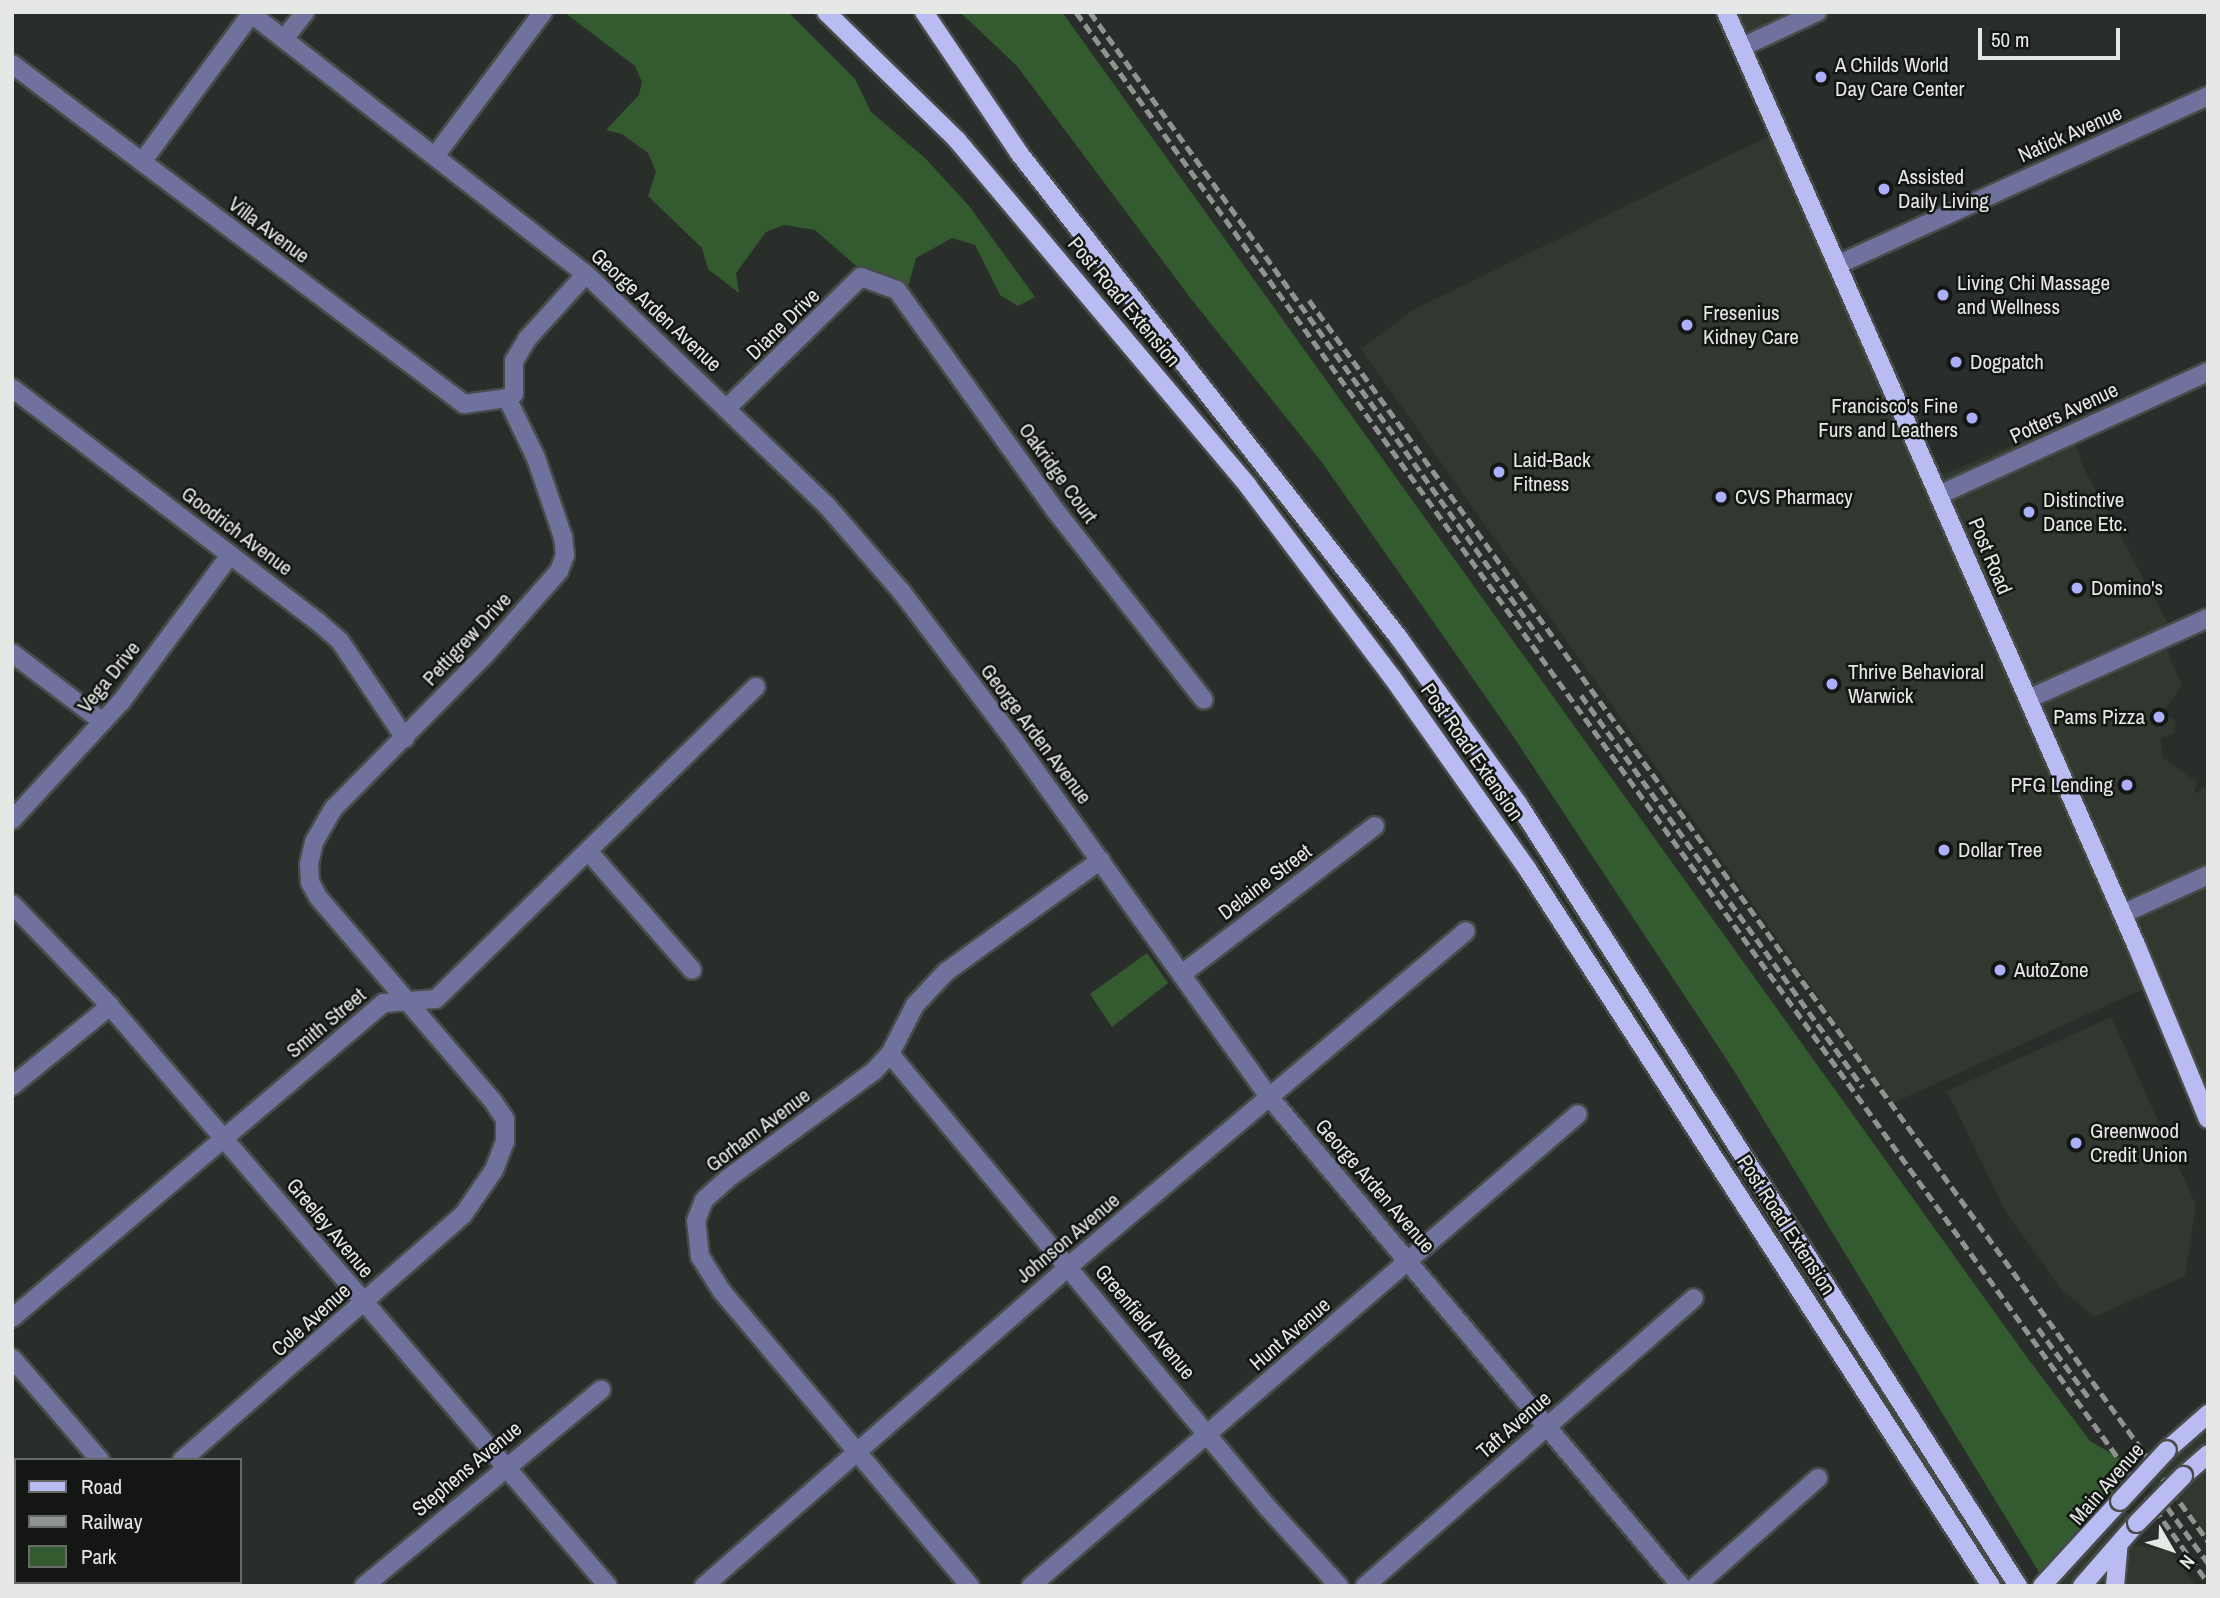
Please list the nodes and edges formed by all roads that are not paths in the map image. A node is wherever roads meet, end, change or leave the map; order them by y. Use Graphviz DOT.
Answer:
graph roads {
  1 [pos="305,12"];
  2 [pos="543,12"];
  3 [pos="826,12"];
  4 [pos="923,12"];
  5 [pos="1726,12"];
  6 [pos="1817,12"];
  7 [pos="250,13"];
  8 [pos="284,39"];
  9 [pos="1742,47"];
  10 [pos="12,64"];
  11 [pos="2208,96"];
  12 [pos="435,156"];
  13 [pos="142,162"];
  14 [pos="1837,265"];
  15 [pos="586,274"];
  16 [pos="872,279"];
  17 [pos="2208,372"];
  18 [pos="12,388"];
  19 [pos="507,397"];
  20 [pos="726,409"];
  21 [pos="1939,495"];
  22 [pos="230,555"];
  23 [pos="2208,618"];
  24 [pos="12,653"];
  25 [pos="756,687"];
  26 [pos="2028,699"];
  27 [pos="1204,700"];
  28 [pos="103,722"];
  29 [pos="405,738"];
  30 [pos="12,820"];
  31 [pos="1375,826"];
  32 [pos="588,851"];
  33 [pos="1101,860"];
  34 [pos="2208,875"];
  35 [pos="12,904"];
  36 [pos="2122,914"];
  37 [pos="1466,932"];
  38 [pos="692,970"];
  39 [pos="1182,974"];
  40 [pos="411,1002"];
  41 [pos="110,1006"];
  42 [pos="890,1054"];
  43 [pos="12,1087"];
  44 [pos="1271,1099"];
  45 [pos="1578,1114"];
  46 [pos="2208,1119"];
  47 [pos="225,1140"];
  48 [pos="1409,1260"];
  49 [pos="1069,1266"];
  50 [pos="1694,1298"];
  51 [pos="364,1303"];
  52 [pos="12,1318"];
  53 [pos="12,1358"];
  54 [pos="601,1390"];
  55 [pos="2208,1414"];
  56 [pos="1548,1425"];
  57 [pos="1211,1434"];
  58 [pos="854,1451"];
  59 [pos="2208,1454"];
  60 [pos="98,1458"];
  61 [pos="184,1458"];
  62 [pos="505,1466"];
  63 [pos="1818,1478"];
  64 [pos="2119,1546"];
  65 [pos="2048,1579"];
  66 [pos="364,1586"];
  67 [pos="608,1586"];
  68 [pos="704,1586"];
  69 [pos="970,1586"];
  70 [pos="1031,1586"];
  71 [pos="1339,1586"];
  72 [pos="1365,1586"];
  73 [pos="1681,1586"];
  74 [pos="1696,1586"];
  75 [pos="1991,1586"];
  76 [pos="2018,1586"];
  77 [pos="2081,1586"];
  78 [pos="2115,1586"];
  1 -- 8 [label="street"];
  2 -- 12 [label="street"];
  3 -- 75 [label="main road, Post Road Extension"];
  4 -- 76 [label="main road, Post Road Extension"];
  5 -- 9 [label="main road, Post Road"];
  6 -- 9 [label="street"];
  7 -- 8 [label="street, George Arden Avenue"];
  7 -- 13 [label="street"];
  8 -- 12 [label="street, George Arden Avenue"];
  9 -- 14 [label="main road, Post Road"];
  10 -- 13 [label="street, Villa Avenue"];
  11 -- 14 [label="street, Natick Avenue"];
  12 -- 15 [label="street, George Arden Avenue"];
  13 -- 19 [label="street, Villa Avenue"];
  14 -- 21 [label="main road, Post Road"];
  15 -- 19 [label="street"];
  15 -- 20 [label="street, George Arden Avenue"];
  16 -- 20 [label="street, Diane Drive"];
  16 -- 27 [label="street, Oakridge Court"];
  17 -- 21 [label="street, Potters Avenue"];
  18 -- 22 [label="street, Goodrich Avenue"];
  19 -- 29 [label="street, Pettigrew Drive"];
  20 -- 33 [label="street, George Arden Avenue"];
  21 -- 26 [label="main road, Post Road"];
  22 -- 28 [label="street, Vega Drive"];
  22 -- 29 [label="street, Goodrich Avenue"];
  23 -- 26 [label="street"];
  24 -- 28 [label="street"];
  25 -- 32 [label="street, Smith Street"];
  26 -- 36 [label="main road, Post Road"];
  28 -- 30 [label="street, Vega Drive"];
  29 -- 40 [label="street, Pettigrew Drive"];
  31 -- 39 [label="street, Delaine Street"];
  32 -- 38 [label="street"];
  32 -- 40 [label="street, Smith Street"];
  33 -- 39 [label="street, George Arden Avenue"];
  33 -- 42 [label="street, Gorham Avenue"];
  34 -- 36 [label="street"];
  35 -- 41 [label="street, Greeley Avenue"];
  36 -- 46 [label="main road, Post Road"];
  37 -- 44 [label="street, Johnson Avenue"];
  39 -- 44 [label="street, George Arden Avenue"];
  40 -- 47 [label="street, Smith Street"];
  40 -- 51 [label="street, Cole Avenue"];
  41 -- 43 [label="street"];
  41 -- 47 [label="street, Greeley Avenue"];
  42 -- 49 [label="street, Greenfield Avenue"];
  42 -- 58 [label="street, Gorham Avenue"];
  44 -- 48 [label="street, George Arden Avenue"];
  44 -- 49 [label="street, Johnson Avenue"];
  45 -- 48 [label="street, Hunt Avenue"];
  47 -- 51 [label="street, Greeley Avenue"];
  47 -- 52 [label="street, Smith Street"];
  48 -- 56 [label="street, George Arden Avenue"];
  48 -- 57 [label="street, Hunt Avenue"];
  49 -- 57 [label="street, Greenfield Avenue"];
  49 -- 58 [label="street, Johnson Avenue"];
  50 -- 56 [label="street, Taft Avenue"];
  51 -- 61 [label="street, Cole Avenue"];
  51 -- 62 [label="street, Greeley Avenue"];
  53 -- 60 [label="street"];
  54 -- 62 [label="street, Stephens Avenue"];
  55 -- 65 [label="main road, Main Avenue, bridge"];
  56 -- 72 [label="street, Taft Avenue"];
  56 -- 73 [label="street, George Arden Avenue"];
  57 -- 70 [label="street, Hunt Avenue"];
  57 -- 71 [label="street, Greenfield Avenue"];
  58 -- 68 [label="street, Johnson Avenue"];
  58 -- 69 [label="street, Gorham Avenue"];
  59 -- 64 [label="main road, bridge"];
  62 -- 66 [label="street, Stephens Avenue"];
  62 -- 67 [label="street, Greeley Avenue"];
  63 -- 74 [label="street"];
  64 -- 77 [label="main road"];
  64 -- 78 [label="main road"];
  65 -- 77 [label="main road"];
}
